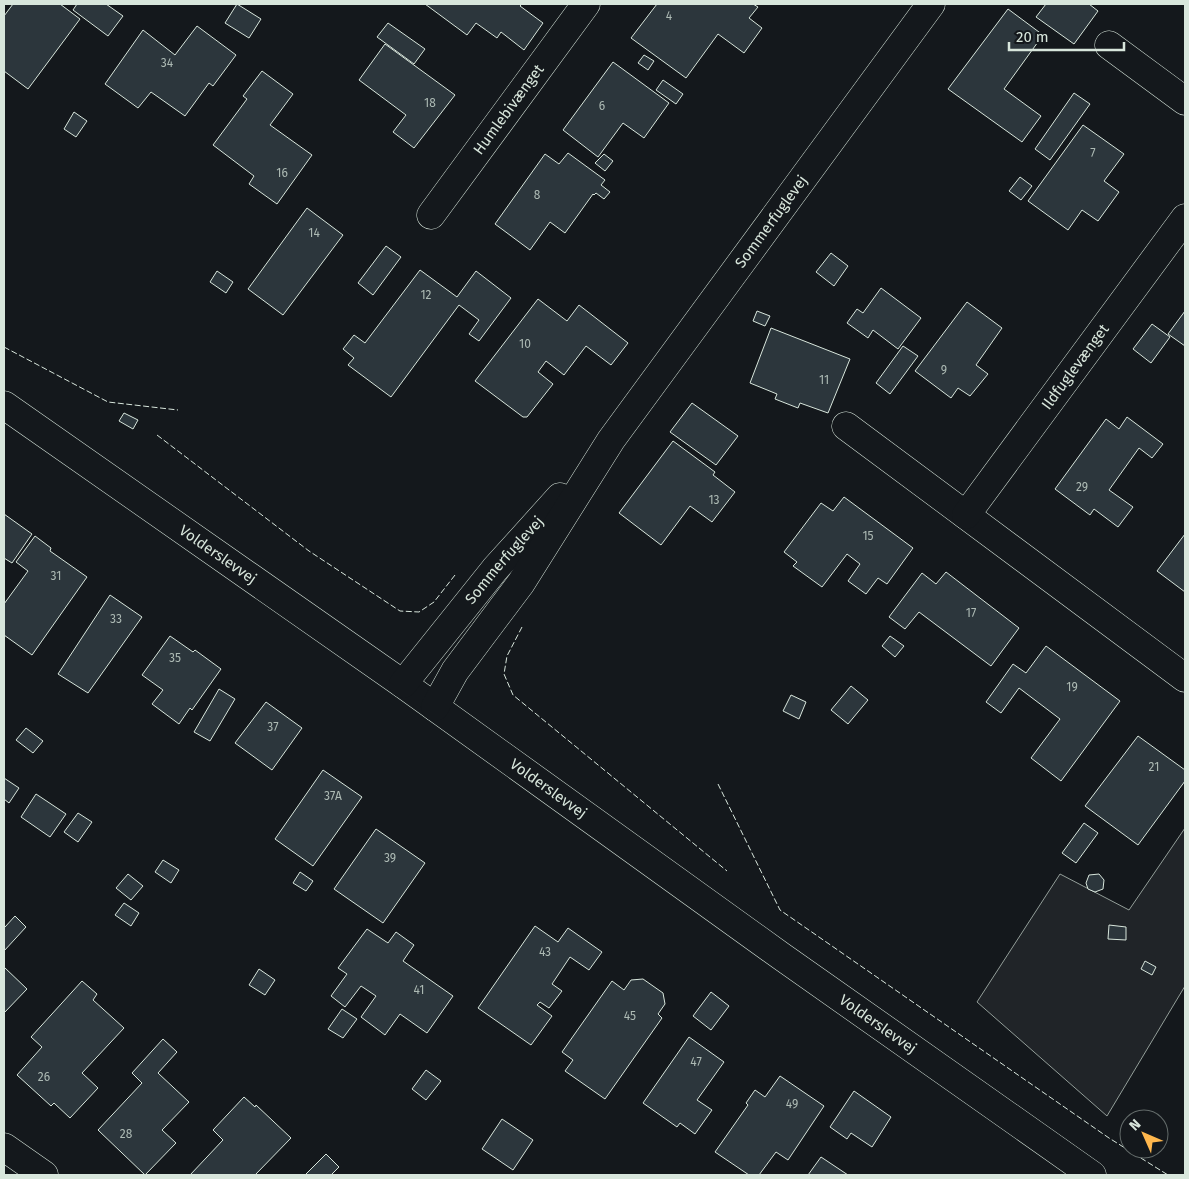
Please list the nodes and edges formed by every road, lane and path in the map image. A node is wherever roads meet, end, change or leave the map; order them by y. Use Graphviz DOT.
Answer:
graph roads {
  1 [pos="586,4"];
  2 [pos="931,4"];
  3 [pos="1109,45"];
  4 [pos="1185,101"];
  5 [pos="431,215"];
  6 [pos="1185,218"];
  7 [pos="4,405"];
  8 [pos="846,426"];
  9 [pos="611,440"];
  10 [pos="966,515"];
  11 [pos="1185,678"];
  12 [pos="403,684"];
  13 [pos="436,707"];
  14 [pos="4,1147"];
  15 [pos="44,1175"];
  16 [pos="1092,1175"];
  1 -- 5 [label="street, Humlebivænget"];
  2 -- 9 [label="street, Sommerfuglevej"];
  3 -- 4 [label="street"];
  6 -- 10 [label="street, Ildfuglevænget"];
  7 -- 12 [label="street, Volderslevvej"];
  8 -- 10 [label="street"];
  9 -- 12 [label="street, Sommerfuglevej"];
  9 -- 13 [label="street, Sommerfuglevej"];
  10 -- 11 [label="street"];
  12 -- 13 [label="street, Volderslevvej"];
  13 -- 16 [label="street, Volderslevvej"];
  14 -- 15 [label="street"];
}
